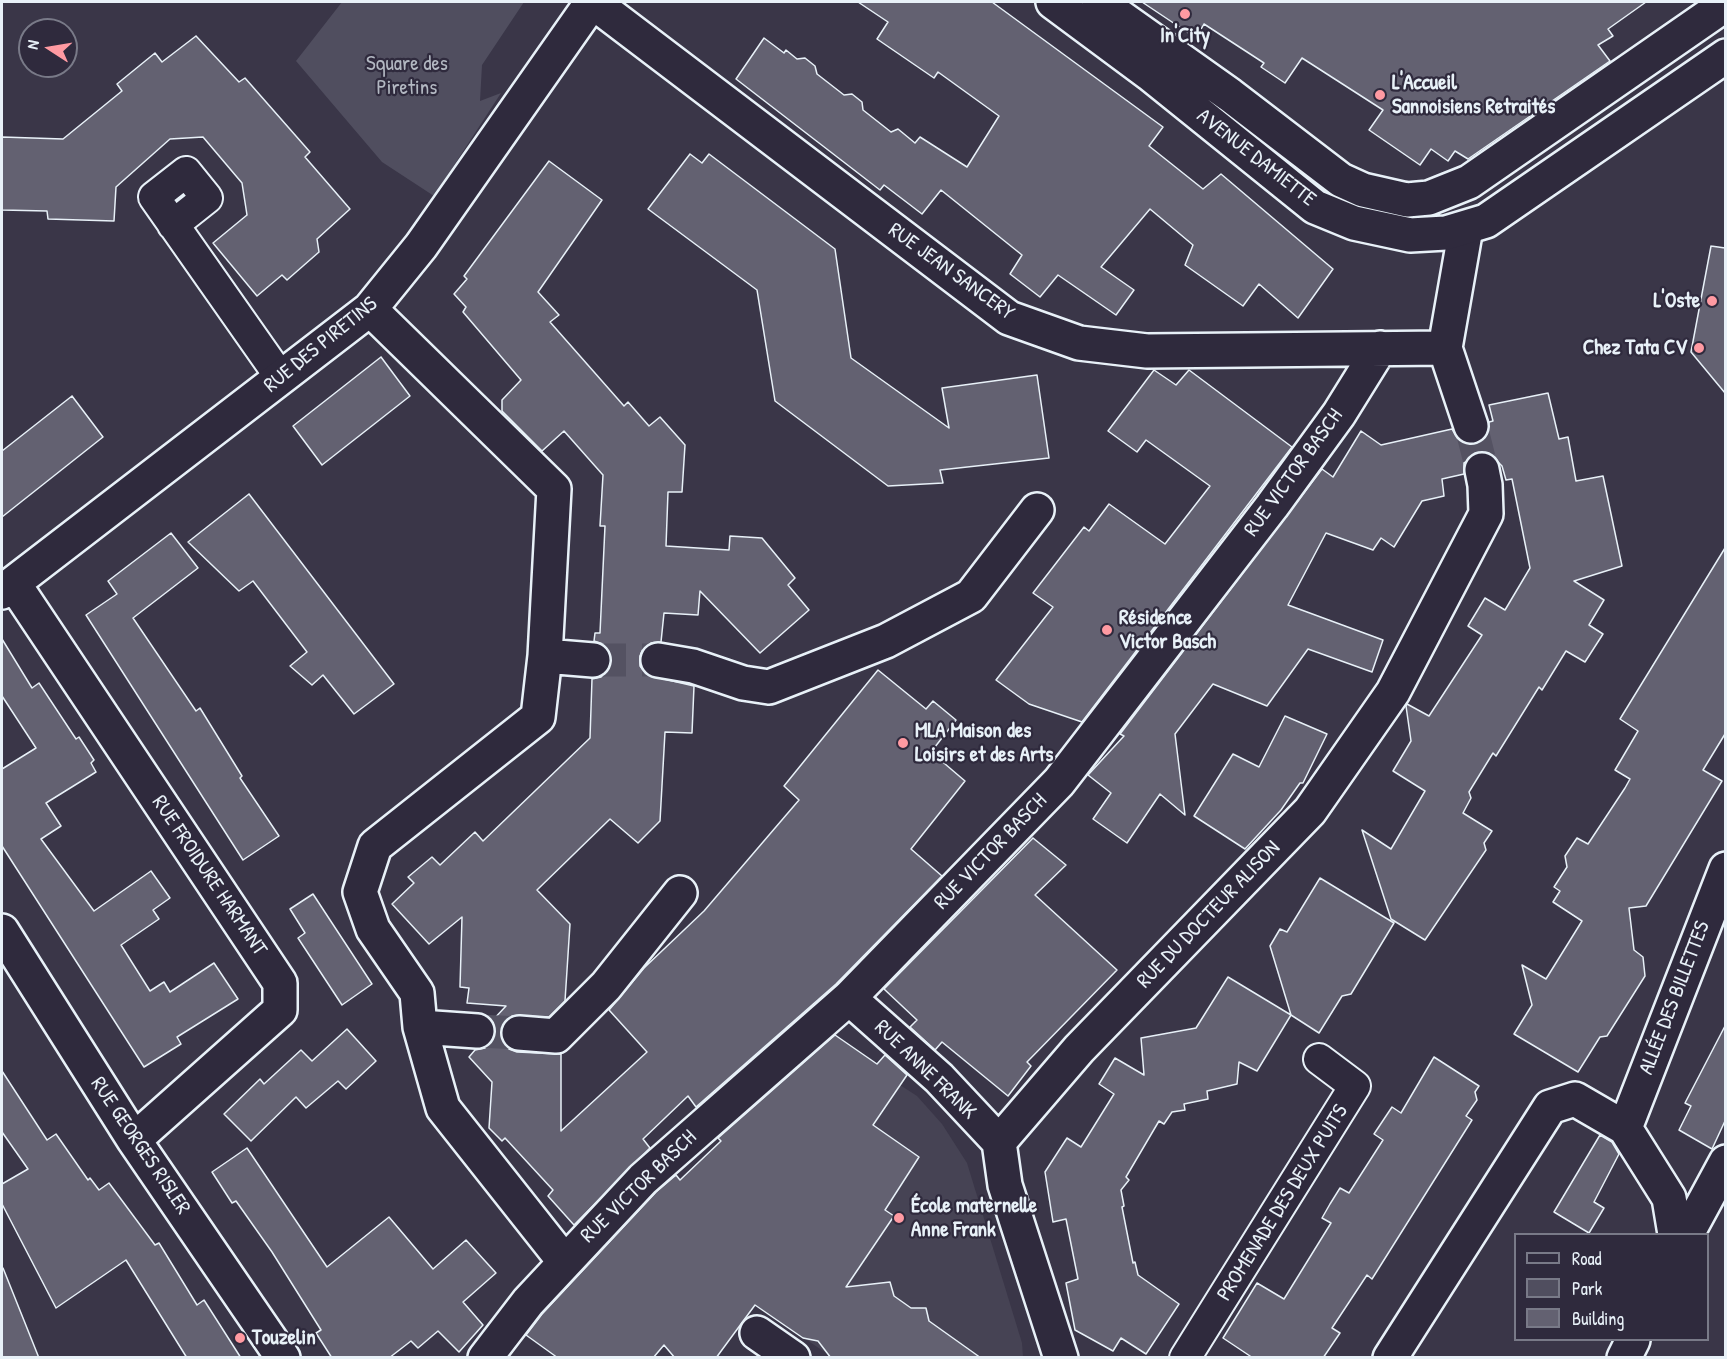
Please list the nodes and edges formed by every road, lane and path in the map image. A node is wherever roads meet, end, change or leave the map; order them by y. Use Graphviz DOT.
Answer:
graph roads {
  1 [pos="592,2"];
  2 [pos="1053,2"];
  3 [pos="1099,2"];
  4 [pos="1725,4"];
  5 [pos="1725,56"];
  6 [pos="173,225"];
  7 [pos="1466,228"];
  8 [pos="370,309"];
  9 [pos="1380,348"];
  10 [pos="1445,348"];
  11 [pos="281,378"];
  12 [pos="1471,426"];
  13 [pos="1482,470"];
  14 [pos="1037,510"];
  15 [pos="8,588"];
  16 [pos="545,656"];
  17 [pos="593,660"];
  18 [pos="658,660"];
  19 [pos="1725,869"];
  20 [pos="680,893"];
  21 [pos="2,931"];
  22 [pos="849,998"];
  23 [pos="420,1027"];
  24 [pos="477,1031"];
  25 [pos="519,1033"];
  26 [pos="1319,1059"];
  27 [pos="1625,1128"];
  28 [pos="134,1140"];
  29 [pos="999,1142"];
  30 [pos="1725,1162"];
  31 [pos="1675,1233"];
  32 [pos="1688,1233"];
  33 [pos="564,1261"];
  34 [pos="757,1333"];
  35 [pos="1632,1341"];
  36 [pos="283,1358"];
  37 [pos="485,1358"];
  38 [pos="793,1358"];
  39 [pos="1061,1358"];
  40 [pos="1185,1358"];
  41 [pos="1390,1358"];
  42 [pos="1624,1358"];
  1 -- 8 [label="street, RUE DES PIRETINS"];
  1 -- 9 [label="street, RUE JEAN SANCERY"];
  2 -- 7 [label="street, AVENUE DAMIETTE"];
  3 -- 4 [label="street, AVENUE DAMIETTE"];
  5 -- 7 [label="street, AVENUE DAMIETTE"];
  6 -- 11 [label="street"];
  7 -- 10 [label="street"];
  8 -- 11 [label="street, RUE DES PIRETINS"];
  8 -- 16 [label="street"];
  9 -- 10 [label="street"];
  9 -- 22 [label="street, RUE VICTOR BASCH"];
  10 -- 12 [label="street"];
  11 -- 15 [label="street, RUE DES PIRETINS"];
  13 -- 29 [label="street, RUE DU DOCTEUR ALISON"];
  14 -- 18 [label="street"];
  15 -- 28 [label="street, RUE FROIDURE HARMANT"];
  16 -- 17 [label="street"];
  16 -- 23 [label="street"];
  19 -- 27 [label="street, ALLÉE DES BILLETTES"];
  20 -- 25 [label="street"];
  21 -- 28 [label="street, RUE GEORGES RISLER"];
  22 -- 29 [label="street, RUE ANNE FRANK"];
  22 -- 33 [label="street, RUE VICTOR BASCH"];
  23 -- 24 [label="street"];
  23 -- 33 [label="street"];
  26 -- 40 [label="street, PROMENADE DES DEUX PUITS"];
  27 -- 31 [label="street"];
  27 -- 41 [label="street"];
  28 -- 36 [label="street, RUE GEORGES RISLER"];
  29 -- 39 [label="street"];
  30 -- 32 [label="street"];
  33 -- 37 [label="street, RUE VICTOR BASCH"];
  34 -- 38 [label="street"];
  35 -- 42 [label="street"];
}
